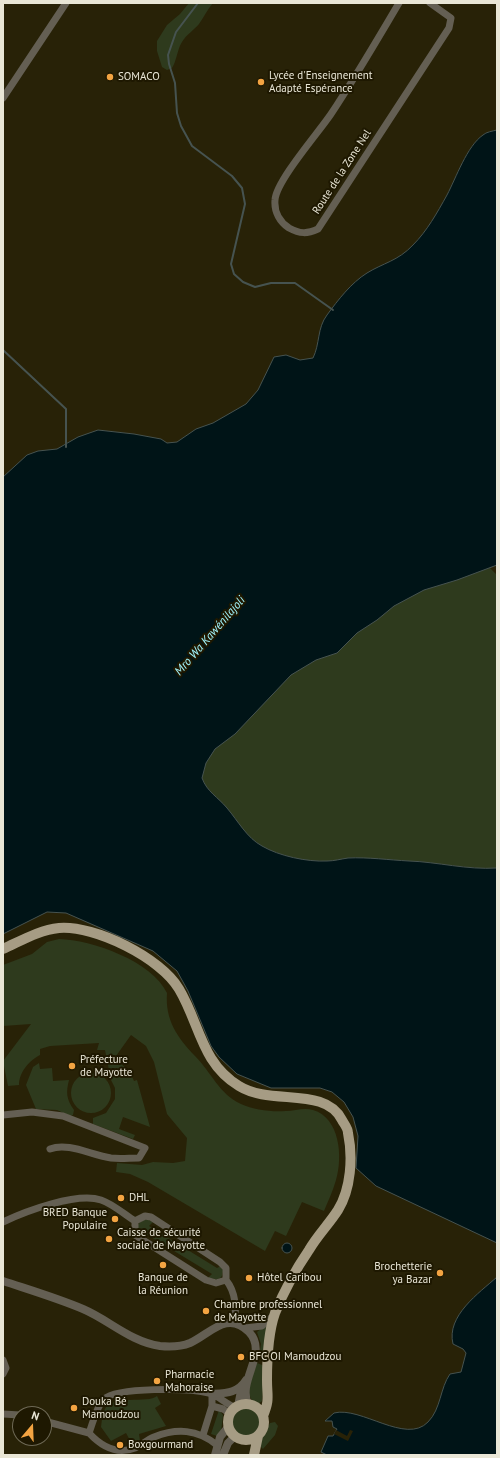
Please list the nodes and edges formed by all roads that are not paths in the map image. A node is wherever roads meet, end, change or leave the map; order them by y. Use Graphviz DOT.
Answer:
graph roads {
  1 [pos="66,3"];
  2 [pos="399,3"];
  3 [pos="430,3"];
  4 [pos="3,98"];
  5 [pos="3,949"];
  6 [pos="3,1115"];
  7 [pos="50,1149"];
  8 [pos="135,1221"];
  9 [pos="3,1222"];
  10 [pos="292,1279"];
  11 [pos="3,1280"];
  12 [pos="226,1280"];
  13 [pos="275,1313"];
  14 [pos="234,1323"];
  15 [pos="245,1328"];
  16 [pos="3,1360"];
  17 [pos="268,1362"];
  18 [pos="3,1374"];
  19 [pos="247,1378"];
  20 [pos="242,1386"];
  21 [pos="212,1394"];
  22 [pos="212,1406"];
  23 [pos="238,1408"];
  24 [pos="260,1412"];
  25 [pos="52,1423"];
  26 [pos="229,1426"];
  27 [pos="89,1433"];
  28 [pos="203,1435"];
  29 [pos="258,1436"];
  30 [pos="239,1438"];
  31 [pos="217,1445"];
  32 [pos="215,1455"];
  33 [pos="223,1455"];
  34 [pos="251,1455"];
  35 [pos="254,1455"];
  1 -- 4 [label="street"];
  2 -- 3 [label="street, Route de la Zone Nel"];
  5 -- 10 [label="main road"];
  6 -- 7 [label="street"];
  8 -- 9 [label="street"];
  8 -- 12 [label="street"];
  8 -- 12 [label="street"];
  10 -- 13 [label="main road"];
  10 -- 17 [label="main road"];
  11 -- 14 [label="street"];
  12 -- 14 [label="street"];
  13 -- 15 [label="street"];
  13 -- 17 [label="main road"];
  14 -- 15 [label="street"];
  15 -- 19 [label="street"];
  16 -- 18 [label="street"];
  17 -- 24 [label="main road"];
  19 -- 20 [label="street"];
  19 -- 23 [label="street"];
  20 -- 21 [label="street"];
  20 -- 23 [label="street"];
  21 -- 22 [label="street"];
  21 -- 23 [label="street"];
  21 -- 27 [label="street"];
  22 -- 23 [label="street"];
  22 -- 28 [label="street"];
  23 -- 24 [label="main road"];
  23 -- 26 [label="main road"];
  24 -- 29 [label="main road"];
  25 -- 27 [label="street"];
  26 -- 30 [label="main road"];
  26 -- 31 [label="street"];
  27 -- 28 [label="street"];
  28 -- 31 [label="street"];
  29 -- 30 [label="main road"];
  29 -- 35 [label="main road"];
  30 -- 33 [label="street"];
  30 -- 34 [label="main road"];
  31 -- 32 [label="street"];
}
